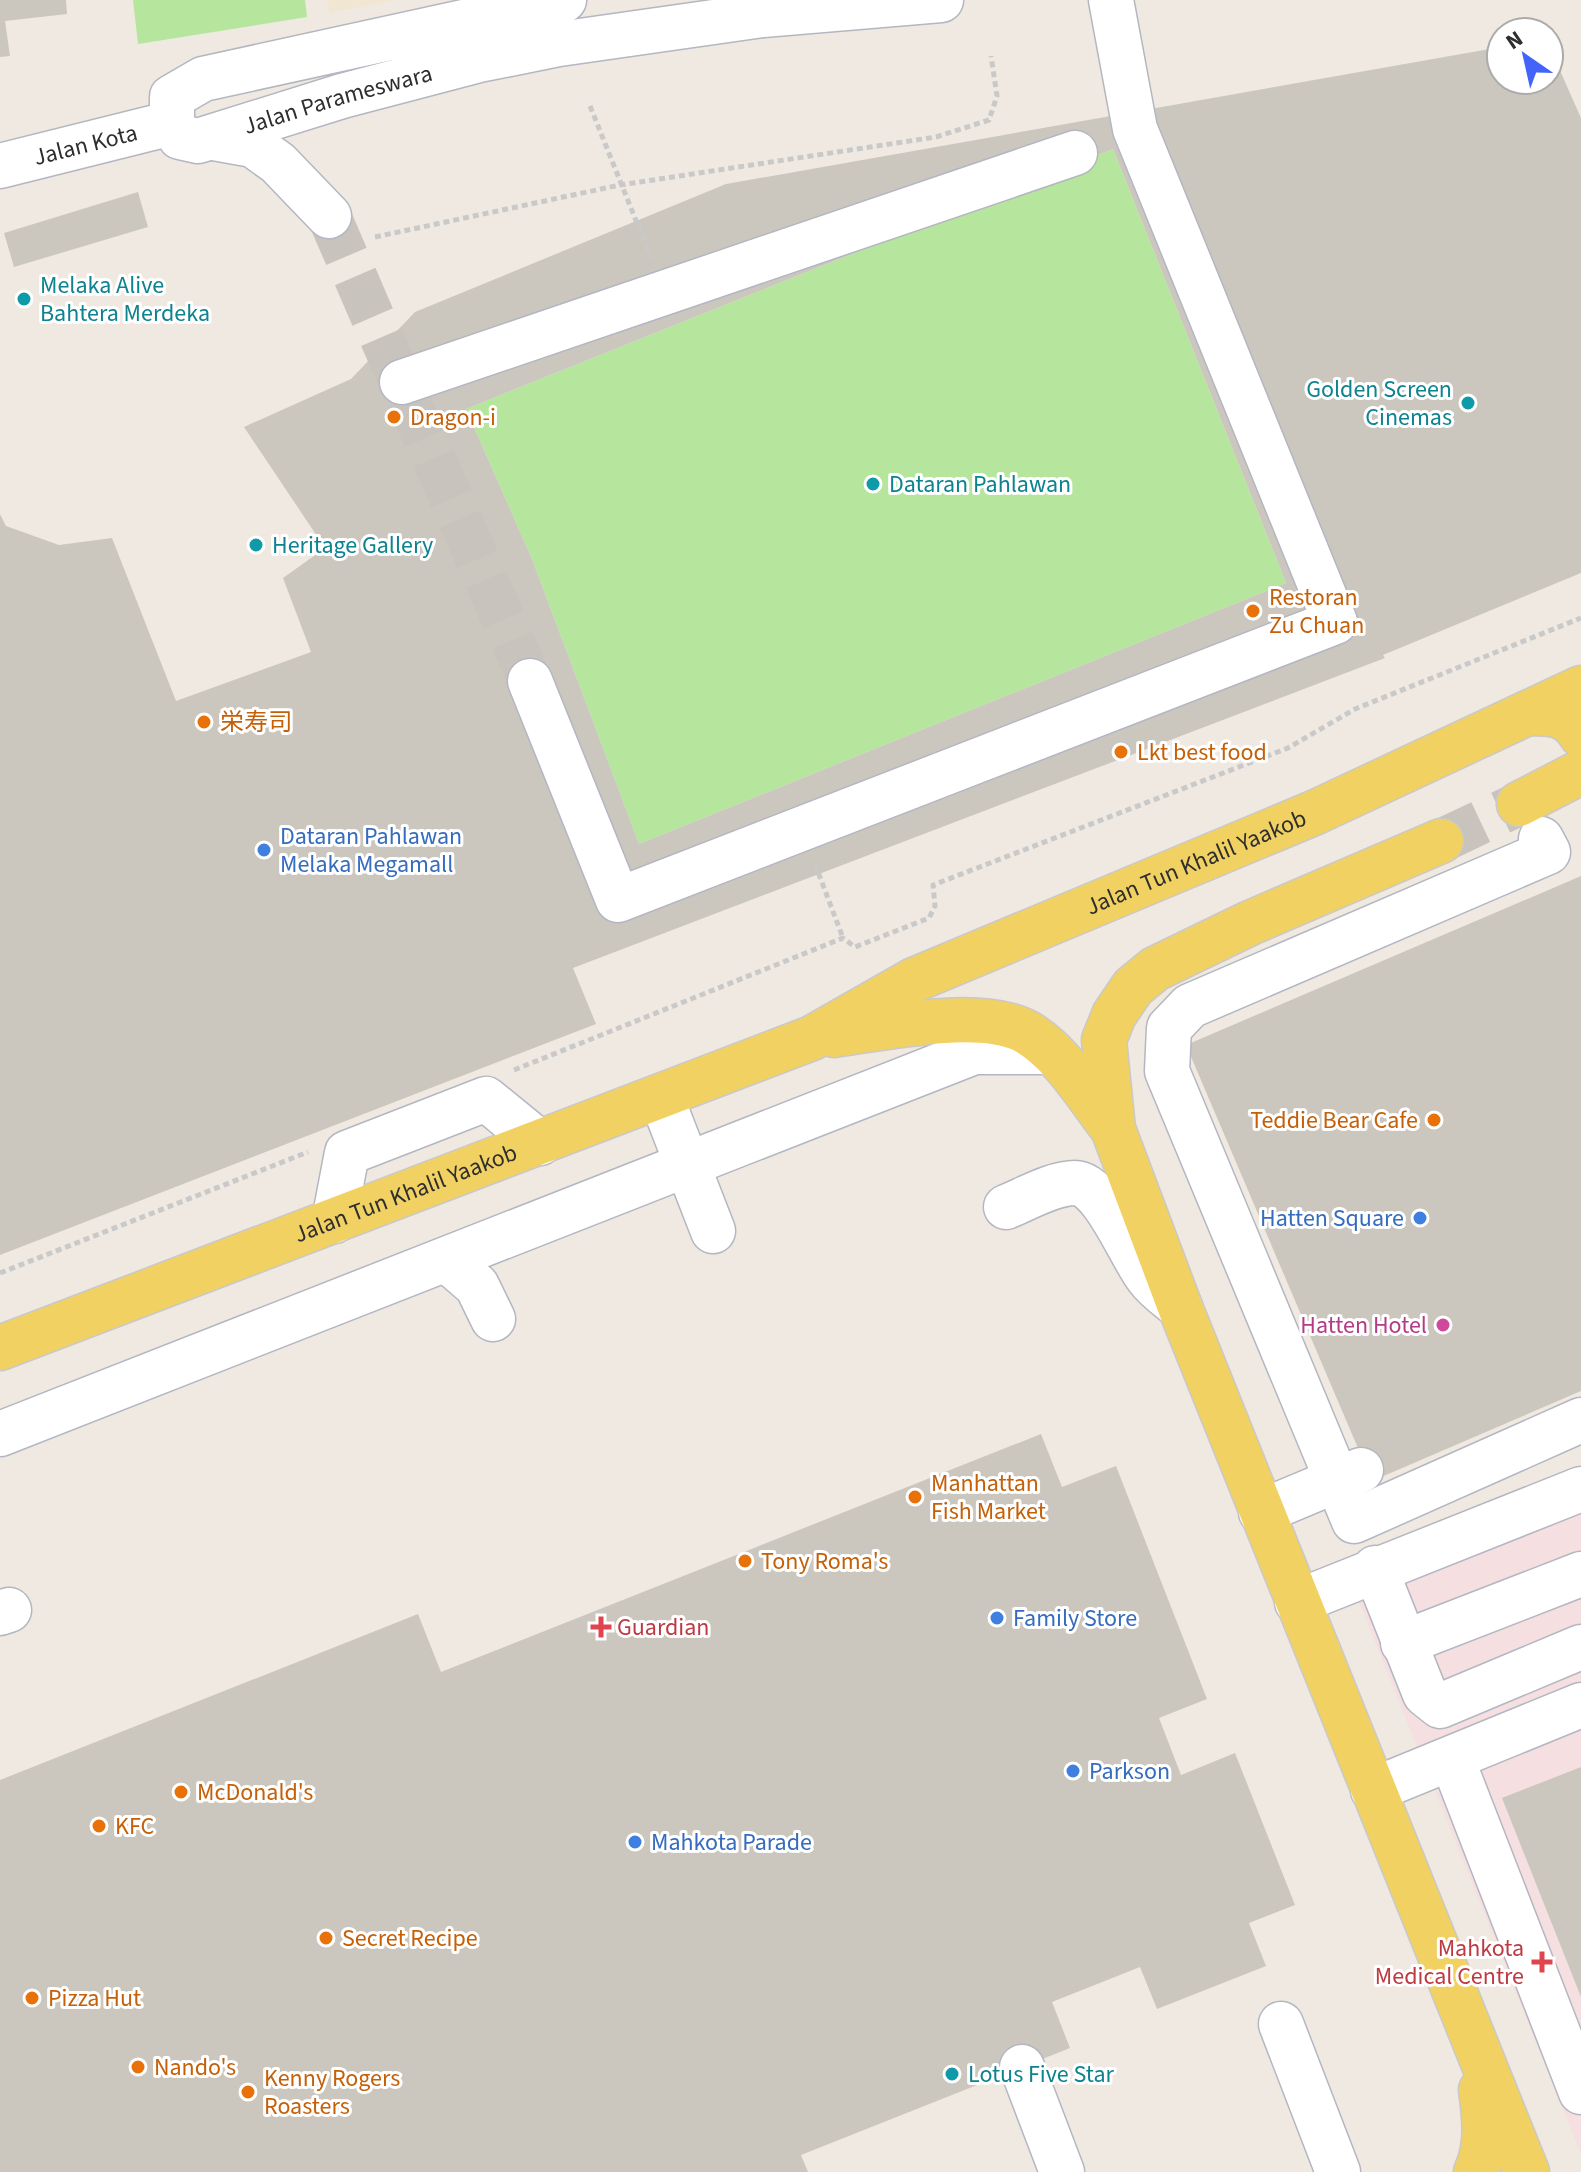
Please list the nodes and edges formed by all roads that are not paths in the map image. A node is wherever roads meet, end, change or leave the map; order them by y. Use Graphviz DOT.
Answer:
graph roads {
  1 [pos="564,0"];
  2 [pos="941,0"];
  3 [pos="1111,0"];
  4 [pos="172,123"];
  5 [pos="214,138"];
  6 [pos="1075,153"];
  7 [pos="0,166"];
  8 [pos="329,216"];
  9 [pos="402,382"];
  10 [pos="530,681"];
  11 [pos="1581,688"];
  12 [pos="1528,713"];
  13 [pos="1581,735"];
  14 [pos="1575,772"];
  15 [pos="1530,822"];
  16 [pos="1441,841"];
  17 [pos="1250,923"];
  18 [pos="1277,969"];
  19 [pos="812,1038"];
  20 [pos="1052,1052"];
  21 [pos="661,1097"];
  22 [pos="1113,1129"];
  23 [pos="540,1143"];
  24 [pos="684,1163"];
  25 [pos="1006,1207"];
  26 [pos="334,1221"];
  27 [pos="713,1231"];
  28 [pos="447,1260"];
  29 [pos="1180,1307"];
  30 [pos="493,1319"];
  31 [pos="0,1348"];
  32 [pos="1581,1420"];
  33 [pos="0,1434"];
  34 [pos="1350,1475"];
  35 [pos="1581,1489"];
  36 [pos="1261,1512"];
  37 [pos="1375,1568"];
  38 [pos="1581,1574"];
  39 [pos="1297,1602"];
  40 [pos="1403,1643"];
  41 [pos="1581,1647"];
  42 [pos="1581,1705"];
  43 [pos="1452,1759"];
  44 [pos="1373,1790"];
  45 [pos="1281,2024"];
  46 [pos="1470,2029"];
  47 [pos="1022,2067"];
  48 [pos="1581,2092"];
  49 [pos="1062,2172"];
  50 [pos="1338,2172"];
  51 [pos="1476,2172"];
  52 [pos="1527,2172"];
  1 -- 4 [label="street, Jalan Parameswara"];
  2 -- 5 [label="street, Jalan Parameswara"];
  3 -- 10 [label="street"];
  4 -- 5 [label="street, Jalan Parameswara"];
  4 -- 7 [label="street, Jalan Kota"];
  5 -- 8 [label="street"];
  6 -- 9 [label="street"];
  11 -- 12 [label="main road, Jalan Tun Khalil Yaakob"];
  12 -- 13 [label="main road"];
  12 -- 19 [label="main road, Jalan Tun Khalil Yaakob"];
  14 -- 15 [label="main road"];
  15 -- 18 [label="street"];
  16 -- 17 [label="main road"];
  17 -- 18 [label="street"];
  17 -- 22 [label="main road"];
  18 -- 34 [label="street"];
  19 -- 20 [label="main road, Jalan Tun Khalil Yaakob"];
  19 -- 21 [label="main road, Jalan Tun Khalil Yaakob"];
  20 -- 22 [label="main road, Jalan Tun Khalil Yaakob"];
  20 -- 24 [label="street"];
  21 -- 23 [label="main road, Jalan Tun Khalil Yaakob"];
  21 -- 24 [label="street"];
  22 -- 29 [label="main road"];
  23 -- 26 [label="main road, Jalan Tun Khalil Yaakob"];
  23 -- 26 [label="street"];
  24 -- 27 [label="street"];
  24 -- 28 [label="street"];
  25 -- 29 [label="street"];
  26 -- 31 [label="main road, Jalan Tun Khalil Yaakob"];
  28 -- 30 [label="street"];
  28 -- 33 [label="street"];
  29 -- 36 [label="main road"];
  32 -- 34 [label="street"];
  34 -- 36 [label="street"];
  35 -- 37 [label="street"];
  36 -- 39 [label="main road"];
  37 -- 39 [label="street"];
  37 -- 40 [label="street"];
  38 -- 40 [label="street"];
  39 -- 44 [label="main road"];
  40 -- 41 [label="street"];
  42 -- 43 [label="street"];
  43 -- 44 [label="street"];
  43 -- 48 [label="street"];
  44 -- 46 [label="main road"];
  45 -- 50 [label="street"];
  46 -- 51 [label="main road"];
  46 -- 52 [label="main road"];
  47 -- 49 [label="street"];
}
